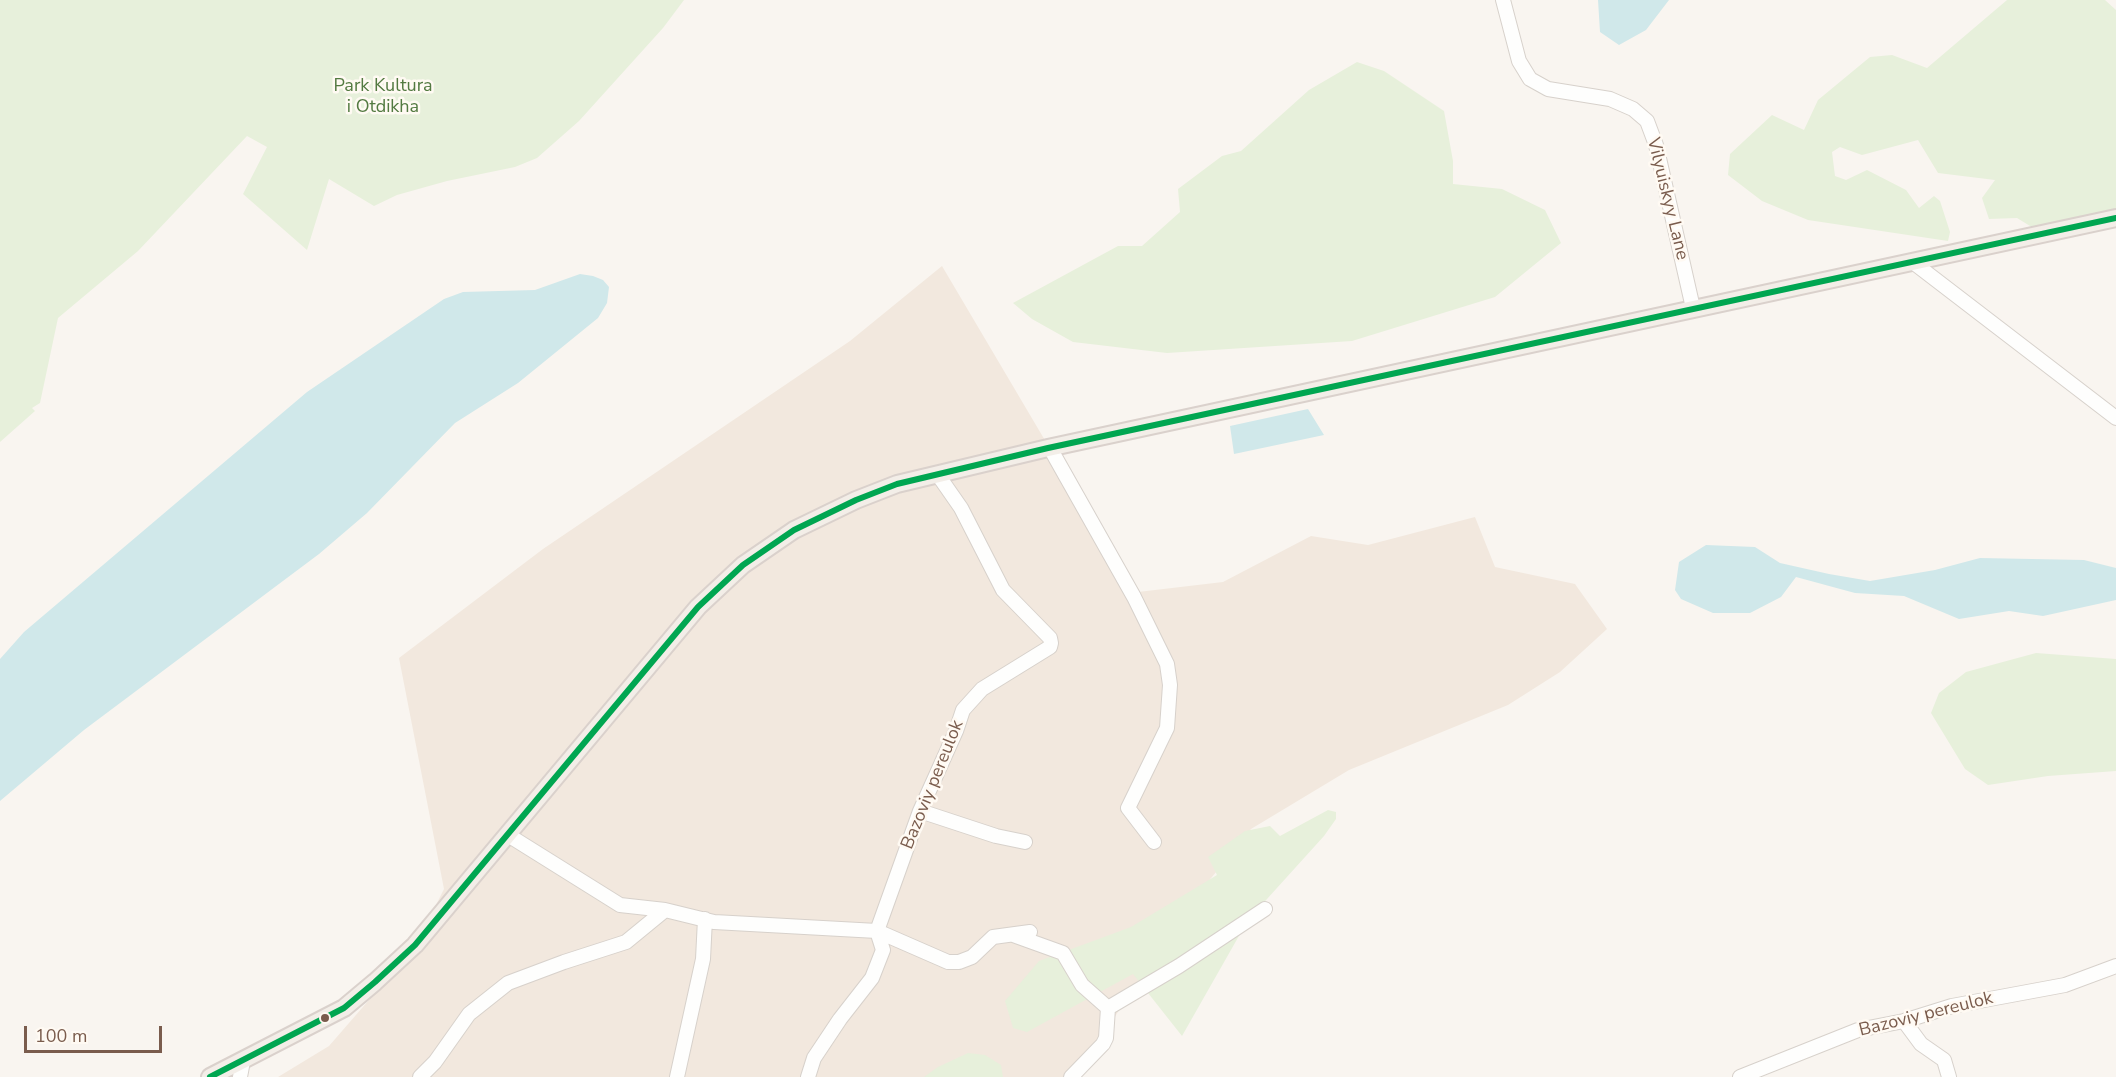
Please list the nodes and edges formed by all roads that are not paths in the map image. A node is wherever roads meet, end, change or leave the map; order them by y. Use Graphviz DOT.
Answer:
graph roads {
  1 [pos="1503,0"];
  2 [pos="2116,218"];
  3 [pos="1914,263"];
  4 [pos="1693,308"];
  5 [pos="2116,418"];
  6 [pos="1050,448"];
  7 [pos="938,475"];
  8 [pos="920,811"];
  9 [pos="508,835"];
  10 [pos="1025,842"];
  11 [pos="1154,842"];
  12 [pos="1265,909"];
  13 [pos="665,910"];
  14 [pos="705,919"];
  15 [pos="877,931"];
  16 [pos="1030,932"];
  17 [pos="1011,934"];
  18 [pos="2116,966"];
  19 [pos="1108,1008"];
  20 [pos="1904,1021"];
  21 [pos="241,1069"];
  22 [pos="1763,1073"];
  23 [pos="210,1077"];
  24 [pos="420,1077"];
  25 [pos="677,1077"];
  26 [pos="808,1077"];
  27 [pos="1071,1077"];
  28 [pos="1740,1077"];
  29 [pos="1949,1077"];
  1 -- 4 [label="street, Vilyuiskyy Lane"];
  2 -- 3 [label="main road"];
  3 -- 4 [label="main road"];
  3 -- 5 [label="street"];
  4 -- 6 [label="main road"];
  6 -- 7 [label="main road"];
  6 -- 11 [label="street"];
  7 -- 8 [label="street, Bazoviy pereulok"];
  7 -- 9 [label="main road"];
  8 -- 10 [label="street"];
  8 -- 15 [label="street, Bazoviy pereulok"];
  9 -- 13 [label="street"];
  9 -- 21 [label="main road"];
  12 -- 19 [label="street"];
  13 -- 14 [label="street"];
  13 -- 24 [label="street"];
  14 -- 15 [label="street"];
  14 -- 25 [label="street"];
  15 -- 17 [label="street"];
  15 -- 26 [label="street, Bazoviy pereulok"];
  16 -- 17 [label="street"];
  17 -- 19 [label="street"];
  18 -- 20 [label="street, Bazoviy pereulok"];
  19 -- 27 [label="street"];
  20 -- 22 [label="street, Bazoviy pereulok"];
  20 -- 29 [label="street"];
  21 -- 23 [label="main road"];
  22 -- 28 [label="street, Bazoviy pereulok"];
}
